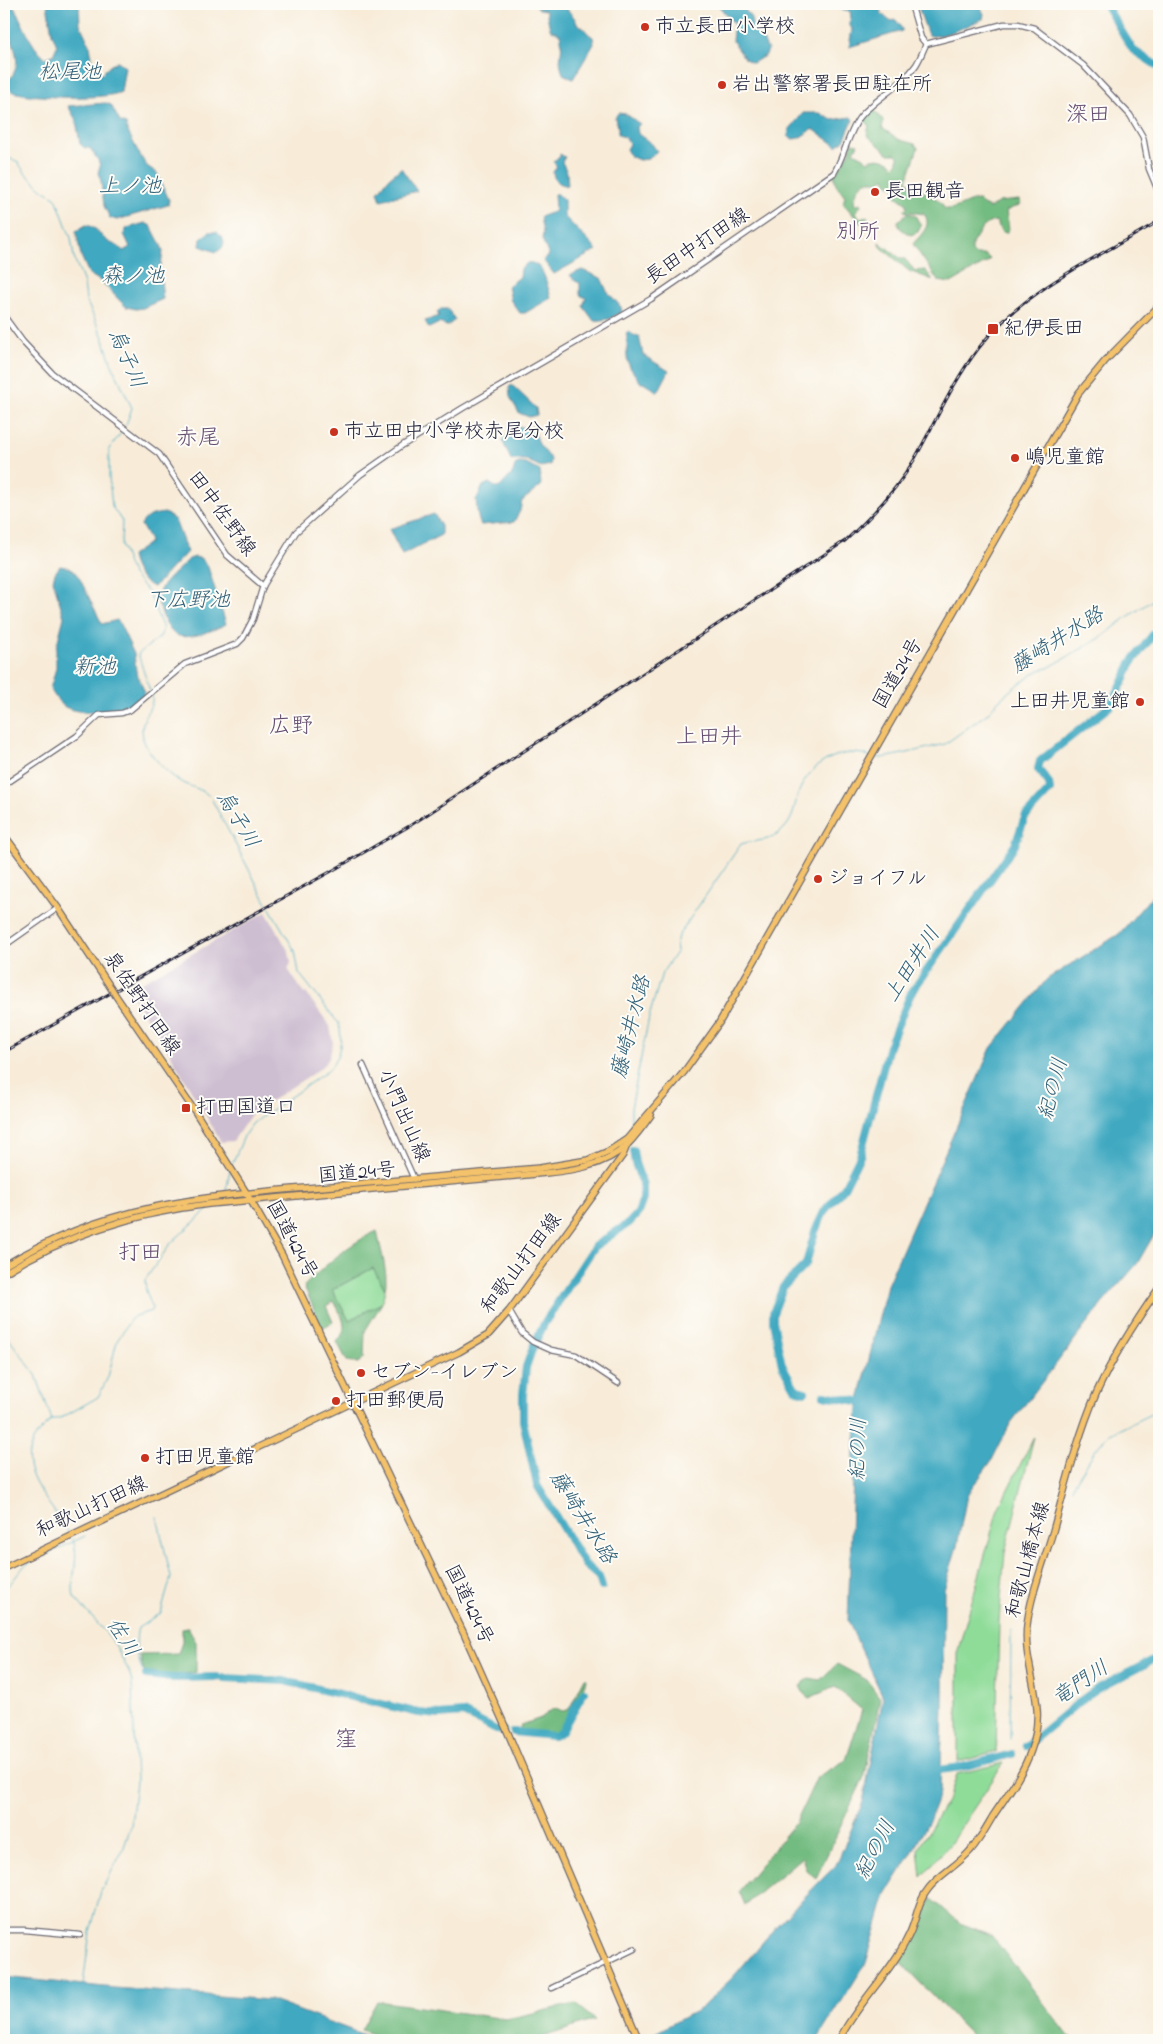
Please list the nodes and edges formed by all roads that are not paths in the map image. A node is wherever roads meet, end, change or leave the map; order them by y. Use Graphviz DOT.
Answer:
graph roads {
  1 [pos="911,4"];
  2 [pos="926,44"];
  3 [pos="1159,193"];
  4 [pos="1159,306"];
  5 [pos="4,316"];
  6 [pos="263,586"];
  7 [pos="4,785"];
  8 [pos="4,835"];
  9 [pos="58,908"];
  10 [pos="4,946"];
  11 [pos="363,1065"];
  12 [pos="627,1142"];
  13 [pos="414,1179"];
  14 [pos="247,1194"];
  15 [pos="251,1200"];
  16 [pos="4,1266"];
  17 [pos="4,1273"];
  18 [pos="1159,1288"];
  19 [pos="509,1311"];
  20 [pos="618,1383"];
  21 [pos="352,1403"];
  22 [pos="4,1568"];
  23 [pos="4,1930"];
  24 [pos="80,1935"];
  25 [pos="634,1949"];
  26 [pos="606,1963"];
  27 [pos="552,1988"];
  28 [pos="639,2040"];
  29 [pos="839,2040"];
  1 -- 2 [label="street"];
  2 -- 3 [label="street"];
  2 -- 6 [label="street, 長田中打田線"];
  4 -- 12 [label="main road, 国道24号"];
  5 -- 6 [label="street, 田中佐野線"];
  6 -- 7 [label="street, 長田中打田線"];
  8 -- 9 [label="main road, 泉佐野打田線"];
  9 -- 10 [label="street"];
  9 -- 14 [label="main road, 泉佐野打田線, bridge"];
  11 -- 13 [label="street, 小門出山線"];
  12 -- 13 [label="main road, 国道24号"];
  12 -- 15 [label="main road, 国道24号"];
  12 -- 19 [label="main road, 和歌山打田線"];
  13 -- 14 [label="main road, 国道24号"];
  14 -- 15 [label="main road, 国道424号"];
  14 -- 16 [label="main road, 国道24号"];
  15 -- 17 [label="main road, 国道24号"];
  15 -- 21 [label="main road, 国道424号"];
  18 -- 29 [label="main road, 和歌山橋本線"];
  19 -- 20 [label="street"];
  19 -- 21 [label="main road, 和歌山打田線"];
  21 -- 22 [label="main road, 和歌山打田線"];
  21 -- 26 [label="main road, 国道424号"];
  23 -- 24 [label="street"];
  25 -- 26 [label="street"];
  26 -- 27 [label="street"];
  26 -- 28 [label="main road, 国道424号"];
}
